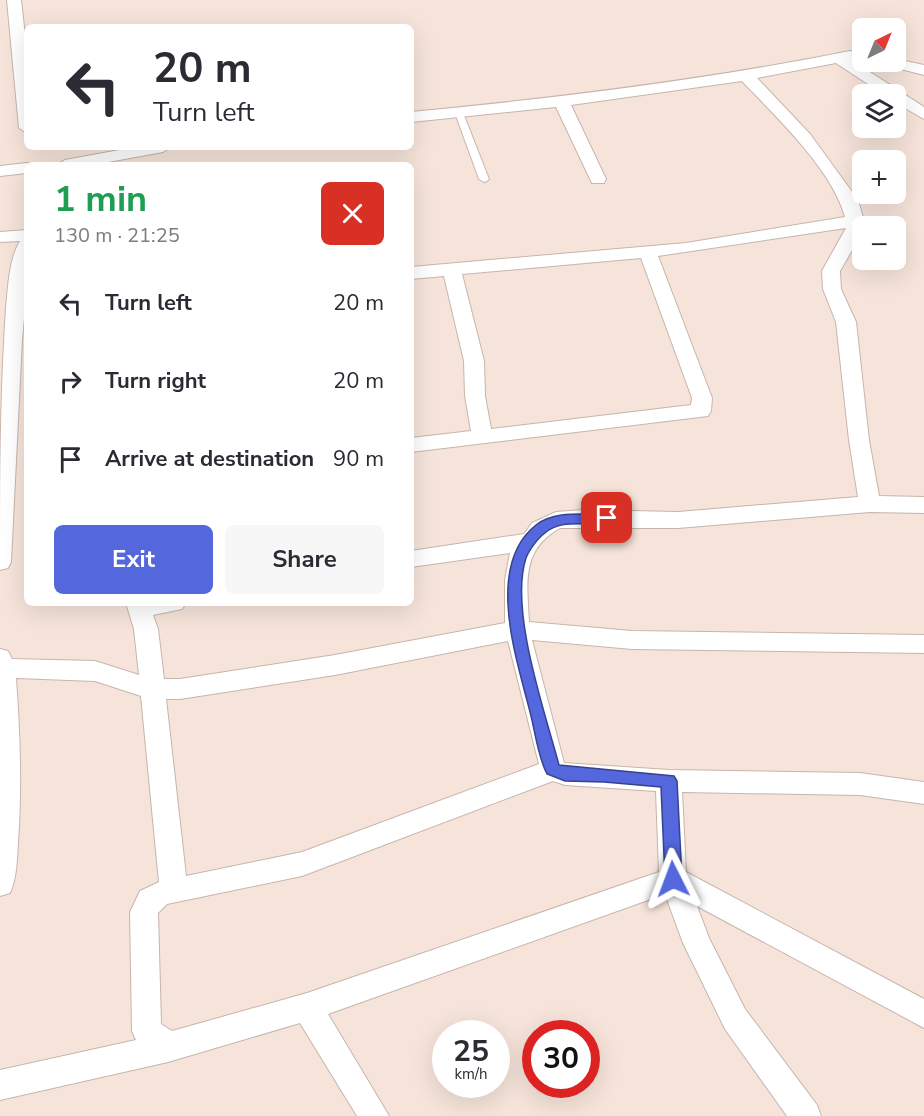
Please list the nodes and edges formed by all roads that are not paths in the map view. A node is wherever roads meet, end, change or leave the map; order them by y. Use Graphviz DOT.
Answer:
graph roads {
  1 [pos="14,0"];
  2 [pos="852,57"];
  3 [pos="838,58"];
  4 [pos="906,66"];
  5 [pos="924,70"];
  6 [pos="745,75"];
  7 [pos="877,84"];
  8 [pos="24,98"];
  9 [pos="561,101"];
  10 [pos="906,103"];
  11 [pos="459,113"];
  12 [pos="924,114"];
  13 [pos="414,117"];
  14 [pos="146,150"];
  15 [pos="80,162"];
  16 [pos="24,164"];
  17 [pos="0,171"];
  18 [pos="484,179"];
  19 [pos="598,179"];
  20 [pos="854,216"];
  21 [pos="852,221"];
  22 [pos="852,235"];
  23 [pos="24,236"];
  24 [pos="0,237"];
  25 [pos="648,252"];
  26 [pos="24,257"];
  27 [pos="451,268"];
  28 [pos="414,273"];
  29 [pos="20,339"];
  30 [pos="482,437"];
  31 [pos="414,445"];
  32 [pos="870,504"];
  33 [pos="924,505"];
  34 [pos="528,542"];
  35 [pos="414,559"];
  36 [pos="0,562"];
  37 [pos="138,606"];
  38 [pos="517,630"];
  39 [pos="924,644"];
  40 [pos="1,665"];
  41 [pos="151,689"];
  42 [pos="553,770"];
  43 [pos="669,781"];
  44 [pos="917,796"];
  45 [pos="673,879"];
  46 [pos="0,884"];
  47 [pos="174,890"];
  48 [pos="307,1007"];
  49 [pos="924,1014"];
  50 [pos="168,1047"];
  51 [pos="0,1085"];
  52 [pos="374,1116"];
  53 [pos="806,1116"];
  1 -- 8 [label="street"];
  2 -- 3 [label="street"];
  3 -- 6 [label="street"];
  3 -- 7 [label="street"];
  4 -- 5 [label="street"];
  6 -- 9 [label="street"];
  6 -- 20 [label="street"];
  9 -- 11 [label="street"];
  9 -- 19 [label="street"];
  10 -- 12 [label="street"];
  11 -- 13 [label="street"];
  11 -- 18 [label="lane"];
  14 -- 15 [label="street"];
  16 -- 17 [label="street"];
  21 -- 25 [label="street"];
  22 -- 32 [label="street"];
  23 -- 24 [label="street"];
  25 -- 27 [label="street"];
  25 -- 30 [label="street"];
  26 -- 29 [label="street"];
  27 -- 28 [label="street"];
  27 -- 30 [label="street"];
  29 -- 36 [label="street"];
  30 -- 31 [label="street"];
  32 -- 33 [label="street"];
  32 -- 34 [label="street"];
  34 -- 35 [label="street"];
  34 -- 38 [label="street"];
  37 -- 41 [label="street"];
  38 -- 39 [label="street"];
  38 -- 41 [label="street"];
  38 -- 42 [label="street"];
  40 -- 41 [label="street"];
  40 -- 46 [label="street"];
  41 -- 47 [label="street"];
  42 -- 43 [label="street"];
  42 -- 47 [label="street"];
  43 -- 44 [label="street"];
  43 -- 45 [label="street"];
  45 -- 48 [label="street"];
  45 -- 49 [label="street"];
  45 -- 53 [label="street"];
  47 -- 50 [label="street"];
  48 -- 50 [label="street"];
  48 -- 52 [label="street"];
  50 -- 51 [label="street"];
}
